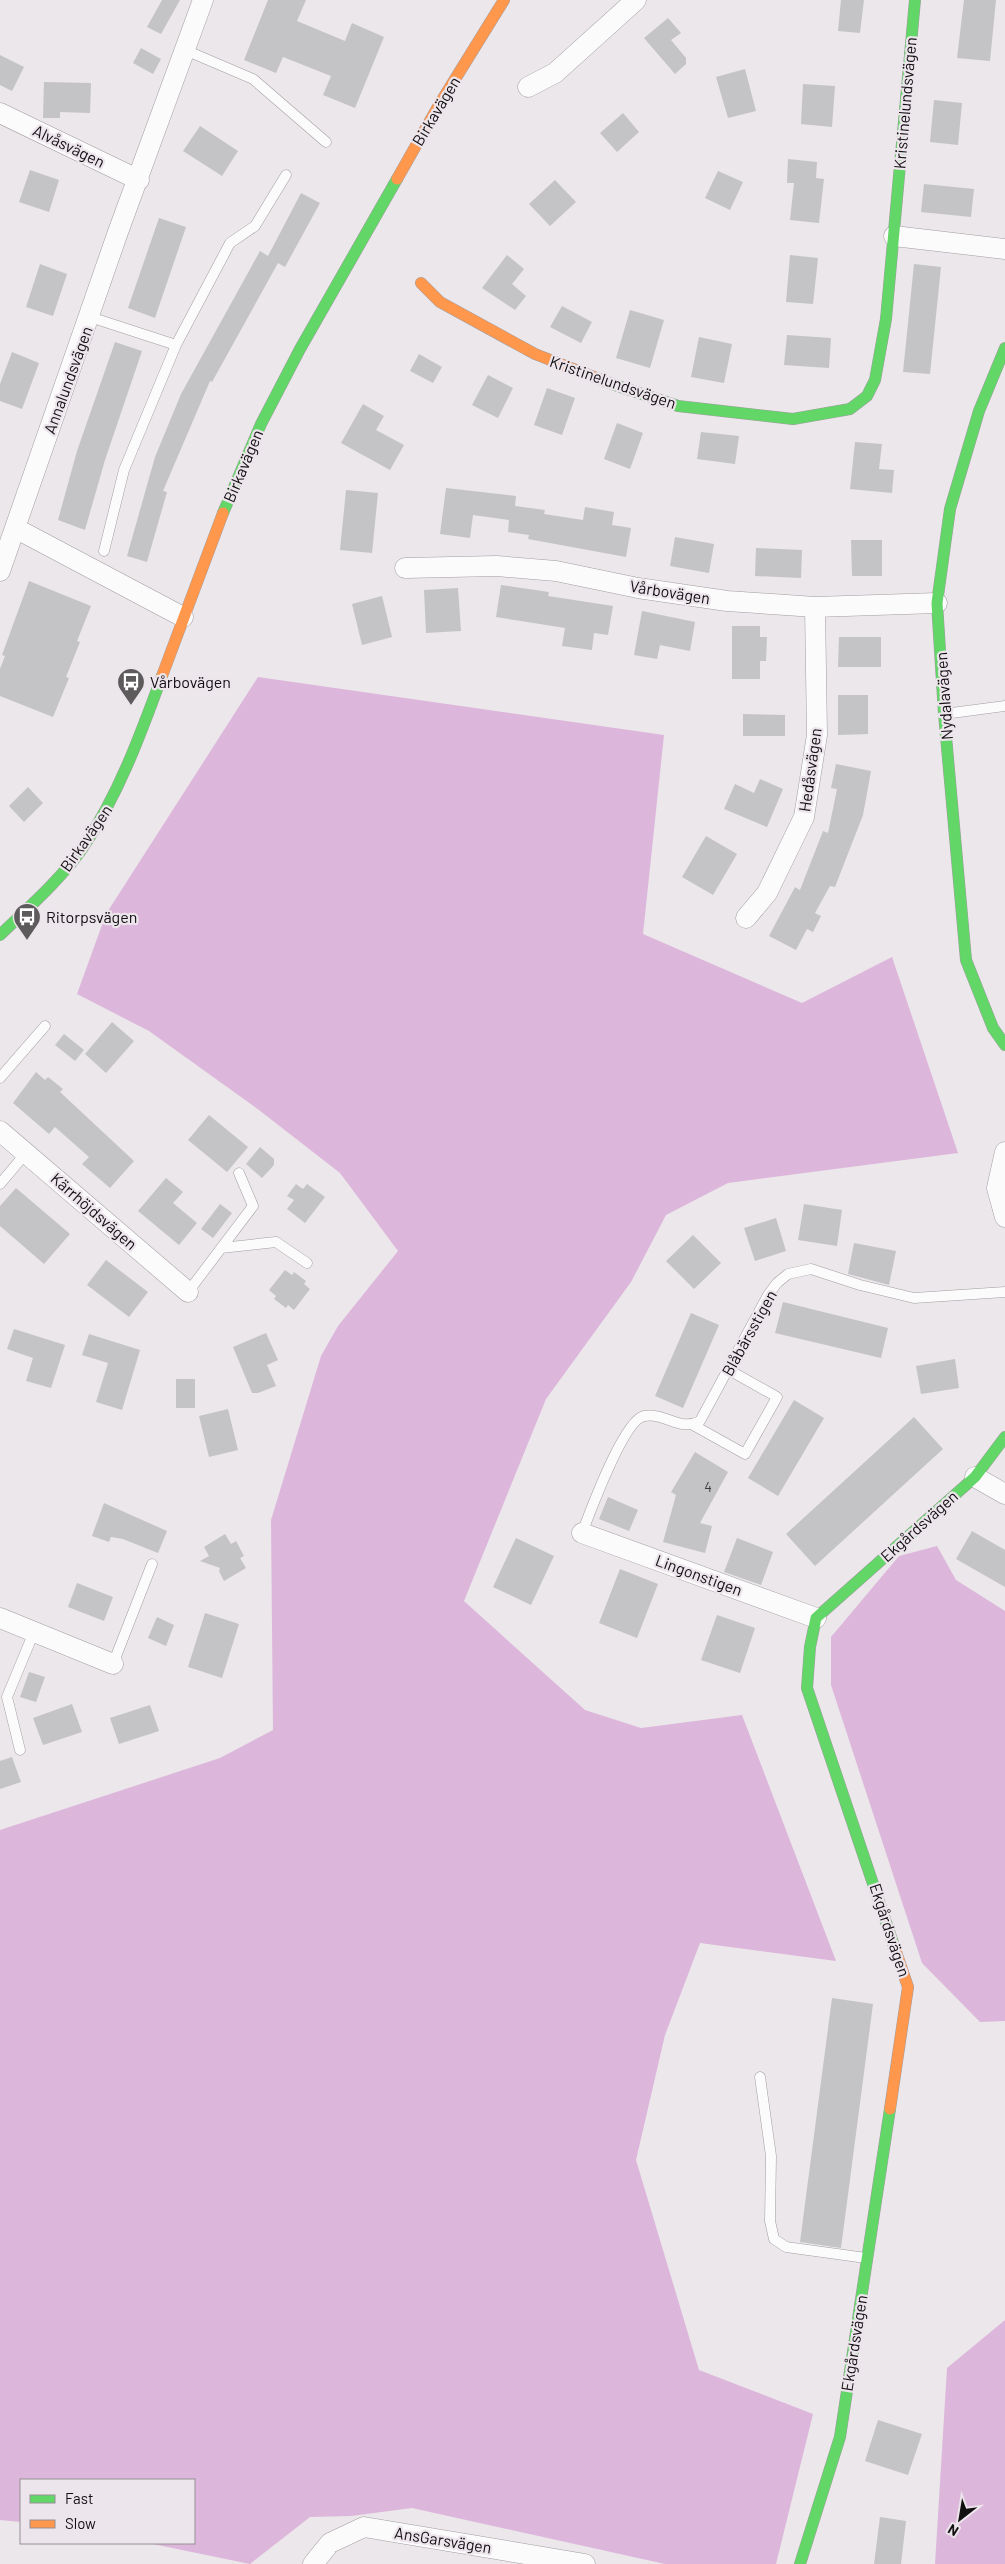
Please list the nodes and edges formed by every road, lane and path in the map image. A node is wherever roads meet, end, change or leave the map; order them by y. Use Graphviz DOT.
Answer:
graph roads {
  1 [pos="203,0"];
  2 [pos="504,0"];
  3 [pos="636,0"];
  4 [pos="915,0"];
  5 [pos="185,50"];
  6 [pos="528,87"];
  7 [pos="0,113"];
  8 [pos="326,142"];
  9 [pos="286,175"];
  10 [pos="139,180"];
  11 [pos="894,236"];
  12 [pos="1005,249"];
  13 [pos="421,283"];
  14 [pos="90,317"];
  15 [pos="176,345"];
  16 [pos="1005,348"];
  17 [pos="16,528"];
  18 [pos="104,551"];
  19 [pos="405,568"];
  20 [pos="0,571"];
  21 [pos="937,603"];
  22 [pos="815,606"];
  23 [pos="183,617"];
  24 [pos="1005,706"];
  25 [pos="944,714"];
  26 [pos="746,918"];
  27 [pos="0,935"];
  28 [pos="45,1026"];
  29 [pos="1005,1045"];
  30 [pos="0,1078"];
  31 [pos="0,1131"];
  32 [pos="1005,1152"];
  33 [pos="26,1153"];
  34 [pos="239,1173"];
  35 [pos="0,1184"];
  36 [pos="1005,1217"];
  37 [pos="221,1248"];
  38 [pos="307,1263"];
  39 [pos="188,1292"];
  40 [pos="1005,1292"];
  41 [pos="729,1370"];
  42 [pos="693,1424"];
  43 [pos="1005,1437"];
  44 [pos="975,1477"];
  45 [pos="1005,1494"];
  46 [pos="582,1533"];
  47 [pos="152,1564"];
  48 [pos="0,1618"];
  49 [pos="816,1618"];
  50 [pos="34,1632"];
  51 [pos="113,1664"];
  52 [pos="20,1750"];
  53 [pos="760,2077"];
  54 [pos="867,2258"];
  55 [pos="313,2564"];
  56 [pos="585,2564"];
  57 [pos="800,2564"];
  1 -- 5 [label="street"];
  2 -- 23 [label="street, Birkavägen"];
  3 -- 6 [label="street"];
  4 -- 11 [label="street, Kristinelundsvägen"];
  5 -- 8 [label="lane"];
  5 -- 10 [label="street"];
  7 -- 10 [label="street, Alvåsvägen"];
  9 -- 15 [label="lane"];
  10 -- 14 [label="street, Annalundsvägen"];
  11 -- 12 [label="street"];
  11 -- 13 [label="street, Kristinelundsvägen"];
  14 -- 15 [label="lane"];
  14 -- 17 [label="street, Annalundsvägen"];
  15 -- 18 [label="lane"];
  16 -- 21 [label="street, Nydalavägen"];
  17 -- 20 [label="street, Annalundsvägen"];
  17 -- 23 [label="street"];
  19 -- 22 [label="street, Vårbovägen"];
  21 -- 22 [label="street, Vårbovägen"];
  21 -- 25 [label="street, Nydalavägen"];
  22 -- 26 [label="street, Hedåsvägen"];
  23 -- 27 [label="street, Birkavägen"];
  24 -- 25 [label="lane"];
  25 -- 29 [label="street, Nydalavägen"];
  28 -- 30 [label="lane"];
  31 -- 33 [label="street, Kärrhöjdsvägen"];
  32 -- 36 [label="street"];
  33 -- 35 [label="lane"];
  33 -- 39 [label="street, Kärrhöjdsvägen"];
  34 -- 37 [label="lane"];
  37 -- 38 [label="lane"];
  37 -- 39 [label="lane"];
  40 -- 41 [label="lane, Blåbärsstigen"];
  41 -- 42 [label="lane, Blåbärsstigen"];
  41 -- 42 [label="lane"];
  42 -- 46 [label="lane"];
  43 -- 44 [label="street, Ekgårdsvägen"];
  44 -- 45 [label="street"];
  44 -- 49 [label="street, Ekgårdsvägen"];
  46 -- 49 [label="street, Lingonstigen"];
  47 -- 51 [label="lane"];
  48 -- 50 [label="street"];
  49 -- 54 [label="street, Ekgårdsvägen"];
  50 -- 51 [label="street"];
  50 -- 52 [label="lane"];
  53 -- 54 [label="lane"];
  54 -- 57 [label="street, Ekgårdsvägen"];
  55 -- 56 [label="street, AnsGarsvägen"];
}
